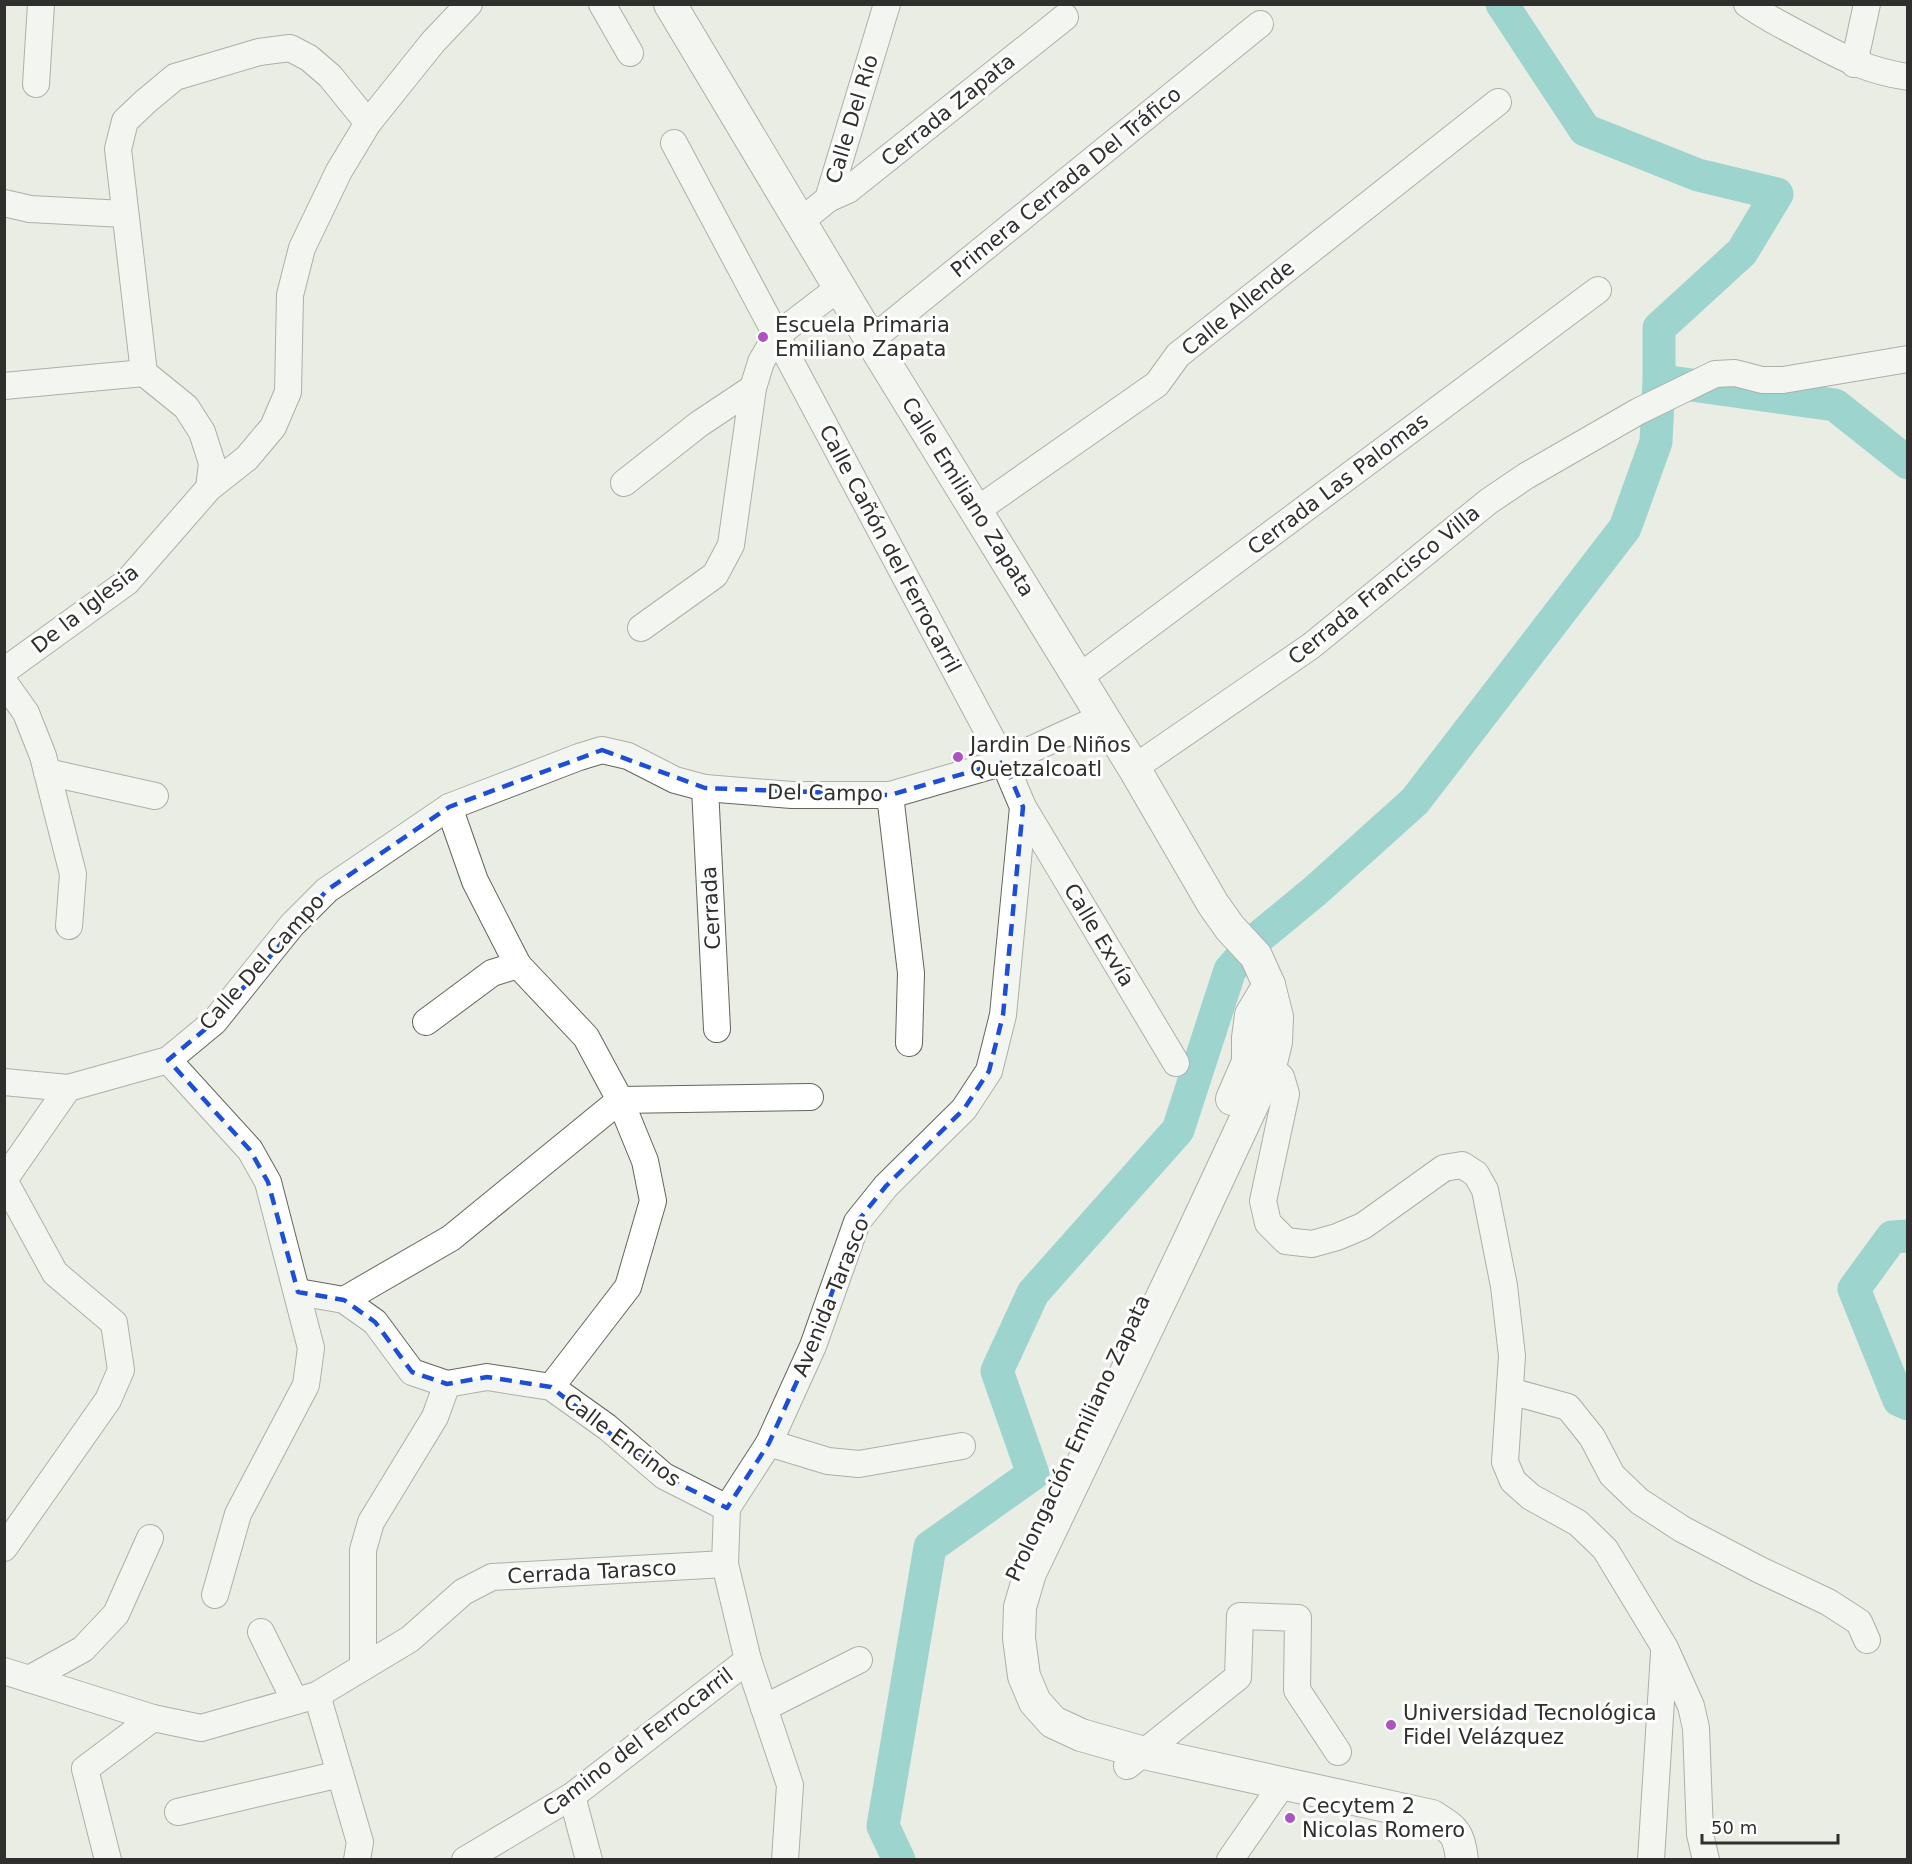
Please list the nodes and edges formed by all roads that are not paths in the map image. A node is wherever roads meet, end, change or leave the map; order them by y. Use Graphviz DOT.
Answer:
graph roads {
  1 [pos="41,4"];
  2 [pos="469,4"];
  3 [pos="602,4"];
  4 [pos="670,4"];
  5 [pos="887,4"];
  6 [pos="1747,4"];
  7 [pos="1867,4"];
  8 [pos="1065,17"];
  9 [pos="1260,24"];
  10 [pos="630,53"];
  11 [pos="1854,64"];
  12 [pos="1908,77"];
  13 [pos="36,84"];
  14 [pos="1498,102"];
  15 [pos="368,123"];
  16 [pos="674,143"];
  17 [pos="828,198"];
  18 [pos="4,203"];
  19 [pos="124,214"];
  20 [pos="800,222"];
  21 [pos="840,287"];
  22 [pos="1598,291"];
  23 [pos="776,336"];
  24 [pos="871,340"];
  25 [pos="1908,359"];
  26 [pos="144,373"];
  27 [pos="4,386"];
  28 [pos="753,388"];
  29 [pos="624,483"];
  30 [pos="209,488"];
  31 [pos="977,510"];
  32 [pos="641,628"];
  33 [pos="4,671"];
  34 [pos="1078,678"];
  35 [pos="4,682"];
  36 [pos="1102,717"];
  37 [pos="579,757"];
  38 [pos="1004,762"];
  39 [pos="1134,768"];
  40 [pos="47,772"];
  41 [pos="705,788"];
  42 [pos="890,795"];
  43 [pos="155,796"];
  44 [pos="449,807"];
  45 [pos="1023,807"];
  46 [pos="69,926"];
  47 [pos="518,965"];
  48 [pos="426,1022"];
  49 [pos="717,1029"];
  50 [pos="909,1043"];
  51 [pos="168,1059"];
  52 [pos="1176,1063"];
  53 [pos="1259,1065"];
  54 [pos="4,1082"];
  55 [pos="68,1088"];
  56 [pos="810,1097"];
  57 [pos="620,1100"];
  58 [pos="4,1180"];
  59 [pos="298,1292"];
  60 [pos="344,1300"];
  61 [pos="447,1384"];
  62 [pos="551,1387"];
  63 [pos="1510,1391"];
  64 [pos="769,1443"];
  65 [pos="962,1446"];
  66 [pos="728,1508"];
  67 [pos="150,1538"];
  68 [pos="4,1548"];
  69 [pos="724,1564"];
  70 [pos="215,1595"];
  71 [pos="261,1632"];
  72 [pos="1867,1640"];
  73 [pos="1665,1648"];
  74 [pos="748,1660"];
  75 [pos="859,1660"];
  76 [pos="363,1667"];
  77 [pos="4,1671"];
  78 [pos="29,1679"];
  79 [pos="306,1698"];
  80 [pos="764,1708"];
  81 [pos="153,1718"];
  82 [pos="1338,1752"];
  83 [pos="1136,1759"];
  84 [pos="340,1774"];
  85 [pos="1280,1789"];
  86 [pos="572,1796"];
  87 [pos="177,1812"];
  88 [pos="1445,1842"];
  89 [pos="108,1860"];
  90 [pos="357,1860"];
  91 [pos="465,1860"];
  92 [pos="589,1860"];
  93 [pos="785,1860"];
  94 [pos="1230,1860"];
  95 [pos="1462,1860"];
  96 [pos="1651,1860"];
  97 [pos="1706,1860"];
  1 -- 13 [label="street"];
  2 -- 15 [label="street, De la Iglesia"];
  3 -- 10 [label="street"];
  4 -- 20 [label="main road, Calle Emiliano Zapata"];
  5 -- 17 [label="street, Calle Del Río"];
  6 -- 11 [label="street"];
  7 -- 11 [label="street"];
  8 -- 17 [label="street, Cerrada Zapata"];
  9 -- 24 [label="street, Primera Cerrada Del Tráfico"];
  11 -- 12 [label="street"];
  14 -- 31 [label="street, Calle Allende"];
  15 -- 19 [label="street"];
  15 -- 30 [label="street, De la Iglesia"];
  16 -- 23 [label="street, Calle Cañón del Ferrocarril"];
  17 -- 20 [label="street, Calle Del Río"];
  18 -- 19 [label="street"];
  19 -- 26 [label="street"];
  20 -- 21 [label="main road, Calle Emiliano Zapata"];
  21 -- 23 [label="street"];
  21 -- 24 [label="main road, Calle Emiliano Zapata"];
  22 -- 34 [label="street, Cerrada Las Palomas"];
  23 -- 28 [label="street"];
  23 -- 38 [label="street, Calle Cañón del Ferrocarril"];
  24 -- 31 [label="main road, Calle Emiliano Zapata"];
  25 -- 39 [label="street, Cerrada Francisco Villa"];
  26 -- 27 [label="street"];
  26 -- 30 [label="street"];
  28 -- 29 [label="street"];
  28 -- 32 [label="street"];
  30 -- 33 [label="street, De la Iglesia"];
  31 -- 34 [label="main road, Calle Emiliano Zapata"];
  34 -- 36 [label="main road, Calle Emiliano Zapata"];
  35 -- 40 [label="street"];
  36 -- 38 [label="street, Del Campo"];
  36 -- 39 [label="main road, Calle Emiliano Zapata"];
  37 -- 41 [label="street, Del Campo"];
  37 -- 44 [label="street, Calle Del Campo"];
  38 -- 42 [label="street, Del Campo"];
  38 -- 45 [label="street, Avenida Tarasco"];
  39 -- 53 [label="main road, Calle Emiliano Zapata"];
  40 -- 43 [label="street"];
  40 -- 46 [label="street"];
  41 -- 42 [label="street, Del Campo"];
  41 -- 49 [label="street, Cerrada"];
  42 -- 50 [label="street"];
  44 -- 47 [label="street"];
  44 -- 51 [label="street, Calle Del Campo"];
  45 -- 52 [label="street, Calle Exvía"];
  45 -- 64 [label="street, Avenida Tarasco"];
  47 -- 48 [label="street"];
  47 -- 57 [label="street"];
  51 -- 55 [label="street, Calle Del Campo"];
  51 -- 59 [label="street"];
  53 -- 63 [label="street"];
  53 -- 83 [label="main road, Prolongación Emiliano Zapata"];
  54 -- 55 [label="street"];
  55 -- 58 [label="street"];
  56 -- 57 [label="street"];
  57 -- 60 [label="street"];
  57 -- 62 [label="street"];
  58 -- 68 [label="street"];
  59 -- 60 [label="street, Calle Encinos"];
  59 -- 70 [label="street"];
  60 -- 61 [label="street, Calle Encinos"];
  61 -- 62 [label="street, Calle Encinos"];
  61 -- 76 [label="street"];
  62 -- 66 [label="street, Calle Encinos"];
  63 -- 72 [label="street"];
  63 -- 73 [label="street"];
  64 -- 65 [label="street"];
  64 -- 66 [label="street, Avenida Tarasco"];
  66 -- 69 [label="street, Avenida Tarasco"];
  67 -- 78 [label="street"];
  69 -- 74 [label="street, Avenida Tarasco"];
  69 -- 76 [label="street, Cerrada Tarasco"];
  71 -- 79 [label="street"];
  73 -- 96 [label="street"];
  73 -- 97 [label="street"];
  74 -- 80 [label="street, Avenida Tarasco"];
  74 -- 86 [label="street, Camino del Ferrocarril"];
  75 -- 80 [label="street"];
  76 -- 79 [label="street, Cerrada Tarasco"];
  77 -- 78 [label="street, Cerrada Tarasco"];
  78 -- 81 [label="street, Cerrada Tarasco"];
  79 -- 81 [label="street, Cerrada Tarasco"];
  79 -- 84 [label="street"];
  80 -- 93 [label="street, Avenida Tarasco"];
  81 -- 89 [label="street"];
  82 -- 83 [label="street"];
  83 -- 85 [label="main road, Prolongación Emiliano Zapata"];
  84 -- 87 [label="street"];
  84 -- 90 [label="street"];
  85 -- 88 [label="main road, Prolongación Emiliano Zapata"];
  85 -- 94 [label="street"];
  86 -- 91 [label="street, Camino del Ferrocarril"];
  86 -- 92 [label="street"];
  88 -- 95 [label="main road"];
}
